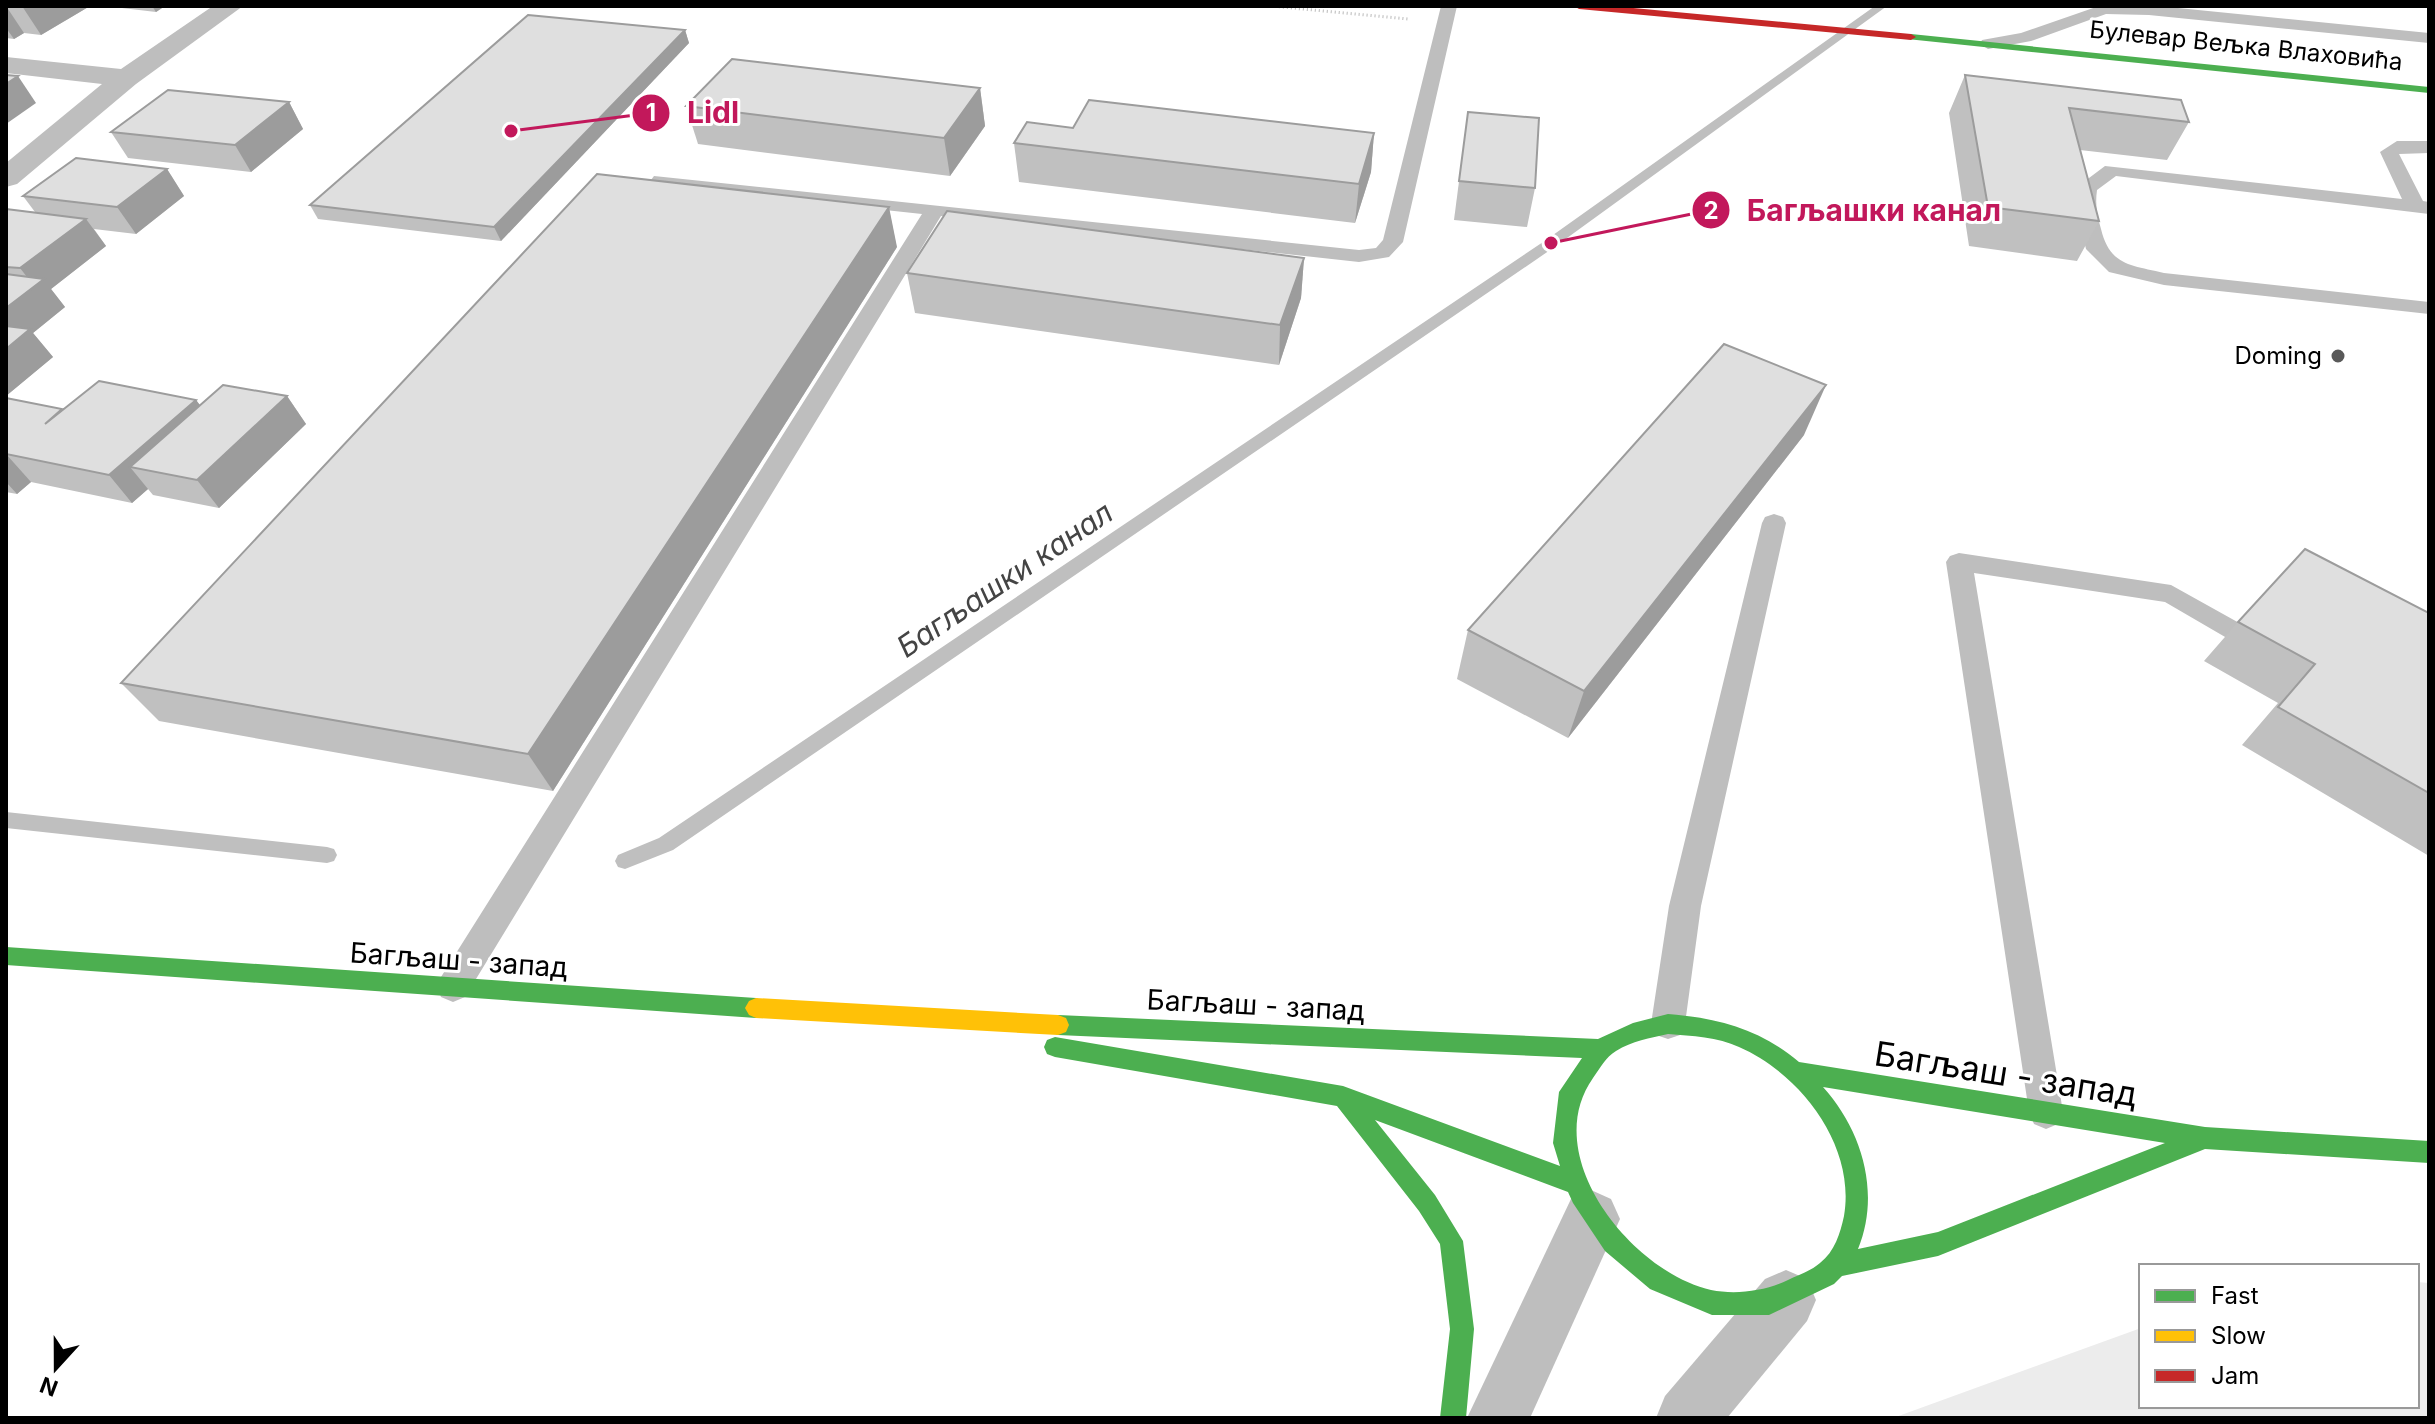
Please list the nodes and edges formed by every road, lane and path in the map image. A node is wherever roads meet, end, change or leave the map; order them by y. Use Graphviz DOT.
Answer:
graph roads {
  1 [pos="230,6"];
  2 [pos="1271,6"];
  3 [pos="1579,6"];
  4 [pos="1447,14"];
  5 [pos="2428,37"];
  6 [pos="1988,44"];
  7 [pos="6,65"];
  8 [pos="126,78"];
  9 [pos="2427,92"];
  10 [pos="2429,147"];
  11 [pos="6,178"];
  12 [pos="661,180"];
  13 [pos="2422,207"];
  14 [pos="935,210"];
  15 [pos="2429,308"];
  16 [pos="1774,523"];
  17 [pos="2232,631"];
  18 [pos="6,956"];
  19 [pos="453,987"];
  20 [pos="908,1018"];
  21 [pos="1668,1024"];
  22 [pos="1602,1049"];
  23 [pos="1797,1072"];
  24 [pos="1343,1097"];
  25 [pos="2046,1112"];
  26 [pos="2205,1138"];
  27 [pos="2429,1152"];
  28 [pos="1582,1201"];
  29 [pos="1836,1265"];
  30 [pos="1786,1300"];
  31 [pos="1453,1418"];
  32 [pos="1498,1418"];
  33 [pos="1687,1418"];
  1 -- 8 [label="street"];
  2 -- 4 [label="path"];
  3 -- 6 [label="street, Булевар Вељка Влаховића"];
  4 -- 14 [label="lane"];
  5 -- 6 [label="lane"];
  6 -- 9 [label="street, Булевар Вељка Влаховића"];
  7 -- 8 [label="street"];
  8 -- 11 [label="street"];
  10 -- 13 [label="lane"];
  12 -- 14 [label="lane"];
  13 -- 15 [label="lane"];
  14 -- 19 [label="lane"];
  16 -- 21 [label="lane"];
  17 -- 25 [label="lane"];
  18 -- 19 [label="street, Багљаш - запад"];
  19 -- 20 [label="street, Багљаш - запад"];
  20 -- 22 [label="street, Багљаш - запад"];
  20 -- 24 [label="street, Багљаш - запад"];
  21 -- 22 [label="street, Багљаш - запад"];
  21 -- 23 [label="street, Багљаш - запад"];
  22 -- 28 [label="street, Багљаш - запад"];
  23 -- 25 [label="street, Багљаш - запад"];
  23 -- 29 [label="street, Багљаш - запад"];
  24 -- 28 [label="street, Багљаш - запад"];
  24 -- 31 [label="street"];
  25 -- 26 [label="street, Багљаш - запад"];
  26 -- 27 [label="street, Багљаш - запад"];
  26 -- 29 [label="street, Багљаш - запад"];
  28 -- 30 [label="street, Багљаш - запад"];
  28 -- 32 [label="street"];
  29 -- 30 [label="street, Багљаш - запад"];
  30 -- 33 [label="street"];
}
